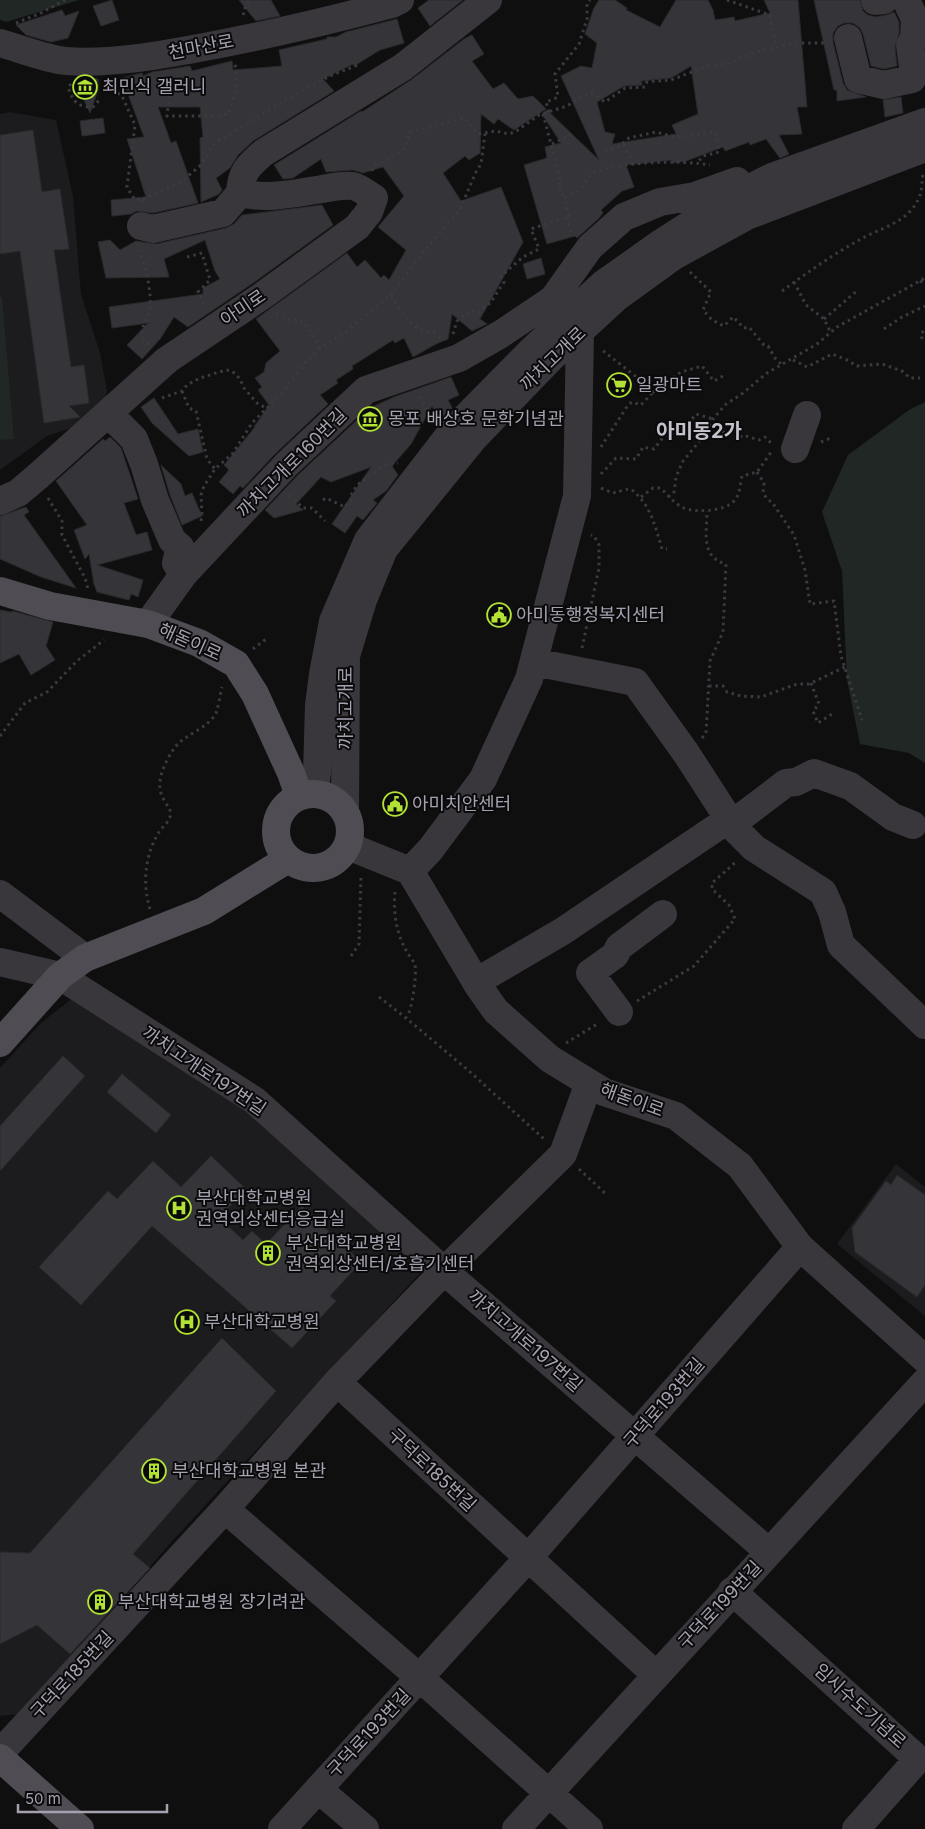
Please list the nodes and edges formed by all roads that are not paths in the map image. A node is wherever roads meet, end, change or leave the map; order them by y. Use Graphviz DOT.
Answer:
graph roads {
  1 [pos="400,0"];
  2 [pos="488,0"];
  3 [pos="906,0"];
  4 [pos="4,34"];
  5 [pos="848,38"];
  6 [pos="925,122"];
  7 [pos="925,148"];
  8 [pos="772,177"];
  9 [pos="240,193"];
  10 [pos="142,212"];
  11 [pos="580,332"];
  12 [pos="108,413"];
  13 [pos="807,415"];
  14 [pos="784,450"];
  15 [pos="0,502"];
  16 [pos="183,575"];
  17 [pos="0,591"];
  18 [pos="148,624"];
  19 [pos="534,662"];
  20 [pos="319,732"];
  21 [pos="282,754"];
  22 [pos="306,795"];
  23 [pos="345,811"];
  24 [pos="730,822"];
  25 [pos="913,825"];
  26 [pos="358,849"];
  27 [pos="288,859"];
  28 [pos="406,869"];
  29 [pos="0,894"];
  30 [pos="663,914"];
  31 [pos="85,958"];
  32 [pos="0,962"];
  33 [pos="60,976"];
  34 [pos="476,982"];
  35 [pos="619,1012"];
  36 [pos="925,1025"];
  37 [pos="0,1043"];
  38 [pos="589,1083"];
  39 [pos="800,1247"];
  40 [pos="444,1271"];
  41 [pos="925,1359"];
  42 [pos="337,1382"];
  43 [pos="925,1382"];
  44 [pos="635,1436"];
  45 [pos="225,1509"];
  46 [pos="770,1552"];
  47 [pos="528,1558"];
  48 [pos="732,1591"];
  49 [pos="656,1675"];
  50 [pos="420,1678"];
  51 [pos="0,1753"];
  52 [pos="0,1758"];
  53 [pos="318,1789"];
  54 [pos="549,1793"];
  55 [pos="80,1829"];
  56 [pos="282,1829"];
  57 [pos="365,1829"];
  58 [pos="516,1829"];
  59 [pos="589,1829"];
  60 [pos="856,1829"];
  1 -- 4 [label="street, 천마산로"];
  2 -- 9 [label="street"];
  3 -- 5 [label="street"];
  6 -- 8 [label="street"];
  7 -- 11 [label="street, 까치고개로"];
  8 -- 16 [label="street, 까치고개로160번길"];
  8 -- 20 [label="street"];
  9 -- 10 [label="street"];
  9 -- 12 [label="street, 아미로"];
  11 -- 19 [label="street"];
  11 -- 23 [label="street, 까치고개로"];
  12 -- 15 [label="street, 아미로"];
  12 -- 16 [label="street"];
  13 -- 14 [label="street"];
  16 -- 18 [label="street, 까치고개로160번길"];
  17 -- 18 [label="main road, 해돋이로"];
  18 -- 21 [label="main road, 해돋이로"];
  19 -- 24 [label="street"];
  19 -- 28 [label="street"];
  20 -- 21 [label="street"];
  20 -- 22 [label="street"];
  21 -- 22 [label="main road, 해돋이로"];
  22 -- 23 [label="main road"];
  22 -- 27 [label="main road"];
  23 -- 26 [label="main road"];
  24 -- 25 [label="street"];
  24 -- 34 [label="street"];
  24 -- 36 [label="street"];
  26 -- 27 [label="main road"];
  26 -- 28 [label="street"];
  27 -- 31 [label="main road"];
  28 -- 34 [label="street, 해돋이로"];
  29 -- 31 [label="street"];
  30 -- 35 [label="street"];
  31 -- 33 [label="main road"];
  32 -- 33 [label="street, 까치고개로197번길"];
  33 -- 37 [label="main road"];
  33 -- 40 [label="street, 까치고개로197번길"];
  34 -- 38 [label="street, 해돋이로"];
  38 -- 39 [label="street, 해돋이로"];
  38 -- 40 [label="street, 구덕로185번길"];
  39 -- 41 [label="street, 해돋이로"];
  39 -- 44 [label="street, 구덕로193번길"];
  40 -- 42 [label="street, 구덕로185번길"];
  40 -- 44 [label="street, 까치고개로197번길"];
  42 -- 45 [label="street, 구덕로185번길"];
  42 -- 47 [label="street, 구덕로185번길"];
  43 -- 46 [label="street, 구덕로199번길"];
  44 -- 46 [label="street, 까치고개로197번길"];
  44 -- 47 [label="street, 구덕로193번길"];
  45 -- 50 [label="street"];
  45 -- 51 [label="street, 구덕로185번길"];
  46 -- 48 [label="street, 구덕로199번길"];
  47 -- 49 [label="street"];
  47 -- 50 [label="street, 구덕로193번길"];
  48 -- 49 [label="street, 구덕로199번길"];
  48 -- 60 [label="street, 임시수도기념로"];
  49 -- 54 [label="street, 구덕로199번길"];
  50 -- 53 [label="street, 구덕로193번길"];
  50 -- 54 [label="street, 구덕로193번길"];
  52 -- 55 [label="main road"];
  53 -- 56 [label="street, 구덕로193번길"];
  53 -- 57 [label="street, 구덕로193번길"];
  54 -- 58 [label="street, 구덕로199번길"];
  54 -- 59 [label="street"];
}
